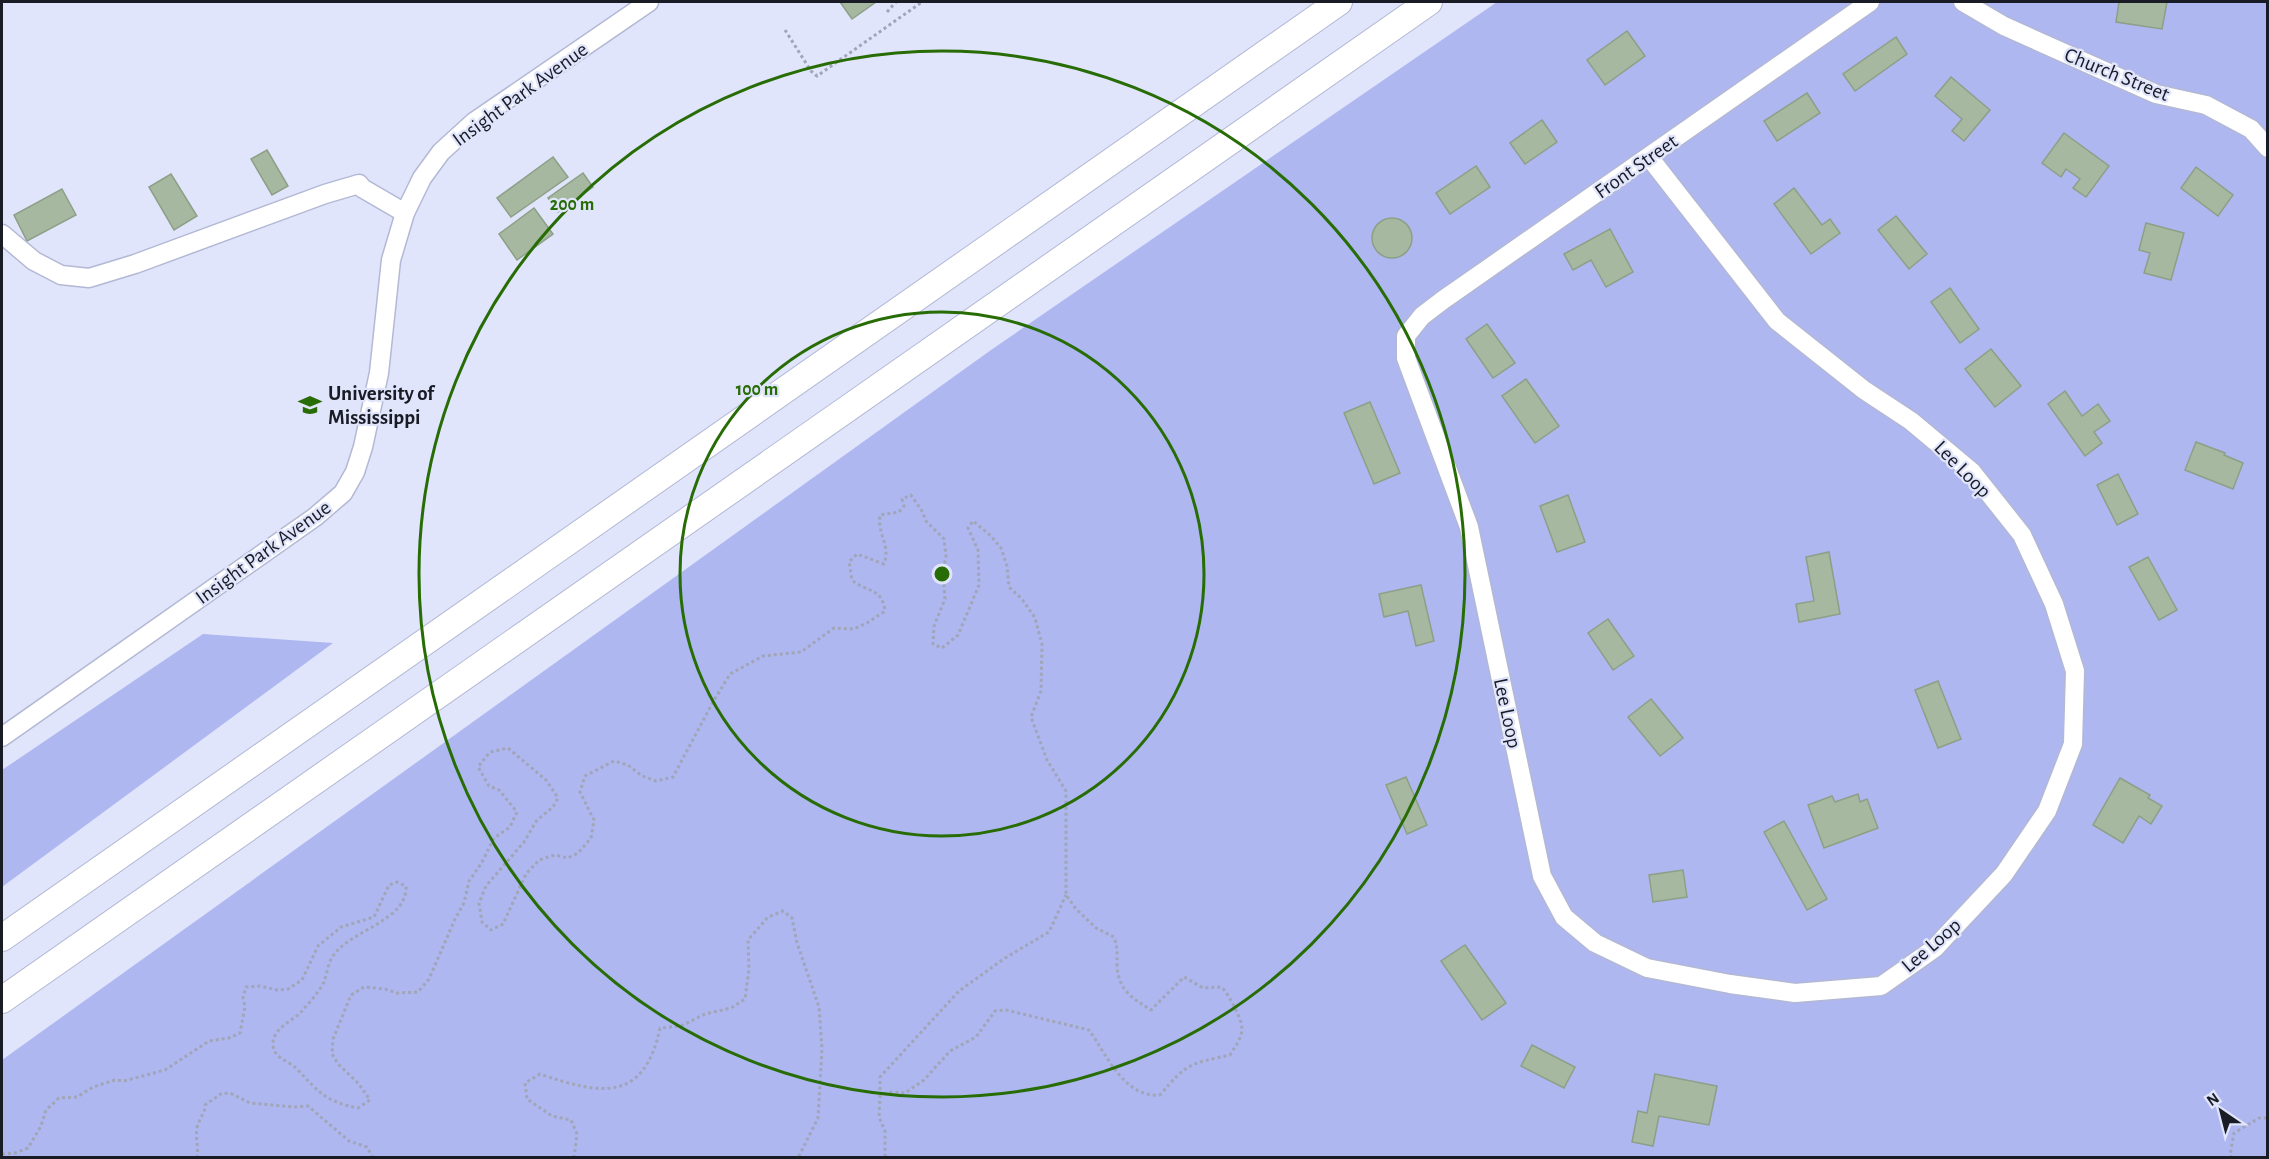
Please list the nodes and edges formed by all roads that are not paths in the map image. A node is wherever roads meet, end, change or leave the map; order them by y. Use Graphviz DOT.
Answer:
graph roads {
  1 [pos="649,2"];
  2 [pos="1339,2"];
  3 [pos="1430,2"];
  4 [pos="1870,2"];
  5 [pos="1963,2"];
  6 [pos="2268,148"];
  7 [pos="1649,157"];
  8 [pos="405,213"];
  9 [pos="2,234"];
  10 [pos="1406,336"];
  11 [pos="2,737"];
  12 [pos="2,938"];
  13 [pos="2,1000"];
  1 -- 8 [label="street, Insight Park Avenue"];
  2 -- 12 [label="highway"];
  3 -- 13 [label="highway"];
  4 -- 7 [label="street, Front Street"];
  5 -- 6 [label="street, Church Street"];
  7 -- 10 [label="street, Front Street"];
  7 -- 10 [label="street, Lee Loop"];
  8 -- 9 [label="street"];
  8 -- 11 [label="street, Insight Park Avenue"];
}
